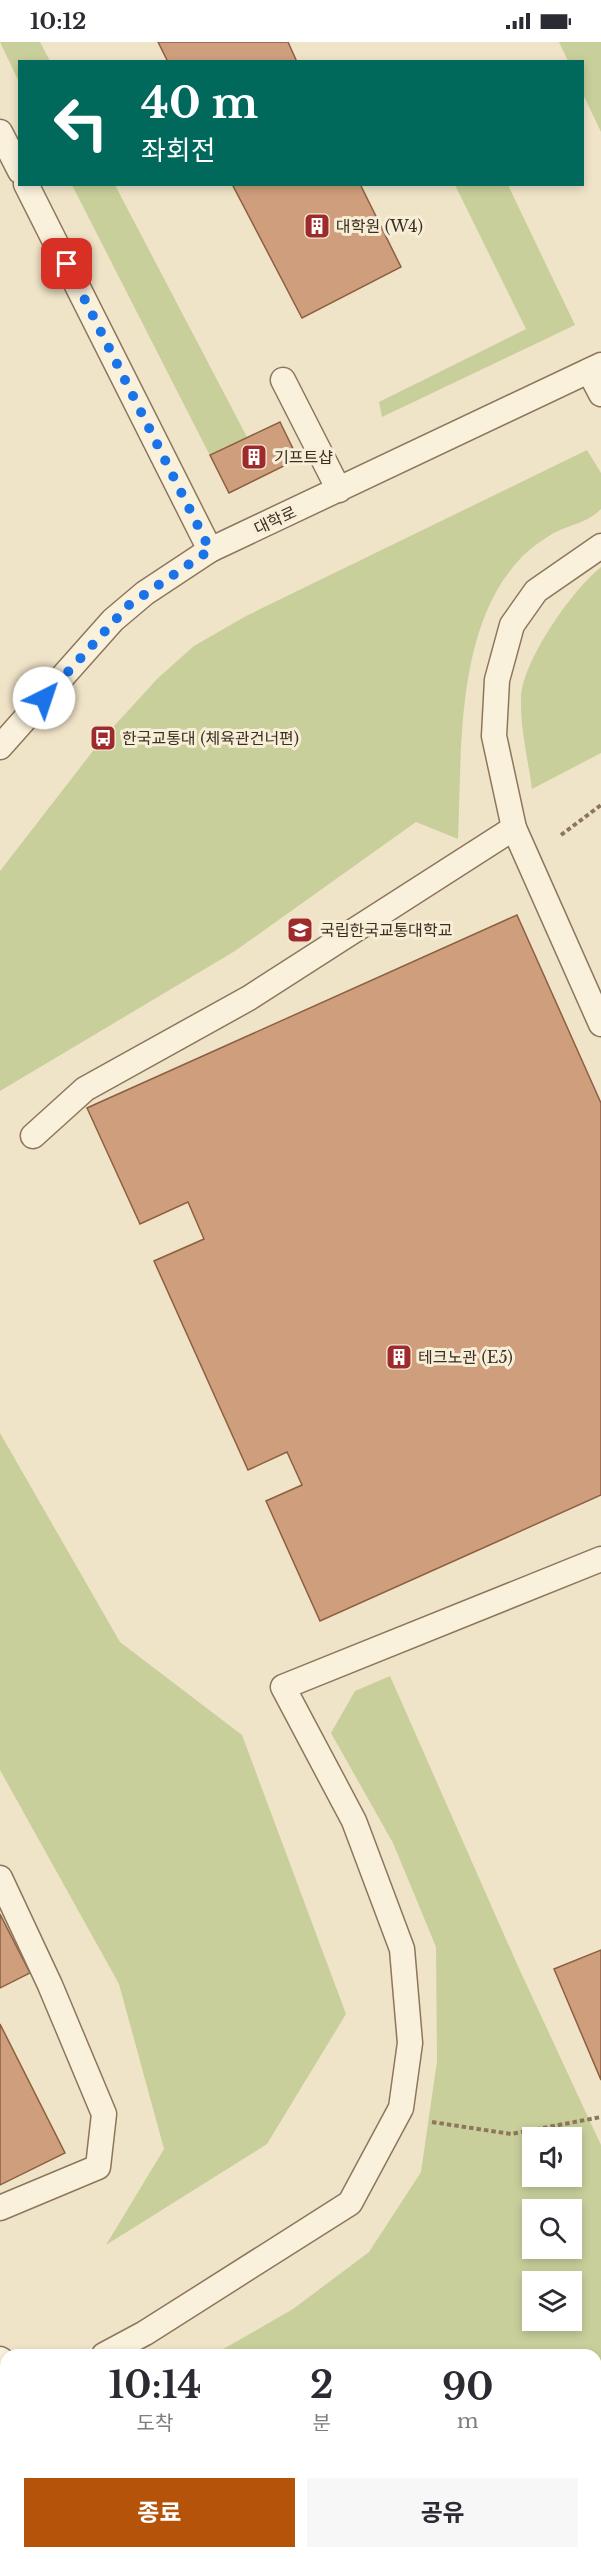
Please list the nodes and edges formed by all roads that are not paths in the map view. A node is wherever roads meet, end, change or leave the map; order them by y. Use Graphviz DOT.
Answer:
graph roads {
  1 [pos="0,132"];
  2 [pos="18,167"];
  3 [pos="27,186"];
  4 [pos="595,368"];
  5 [pos="283,380"];
  6 [pos="601,394"];
  7 [pos="339,490"];
  8 [pos="601,546"];
  9 [pos="210,550"];
  10 [pos="0,747"];
  11 [pos="514,828"];
  12 [pos="601,1024"];
  13 [pos="33,1136"];
  14 [pos="601,1559"];
  15 [pos="0,1878"];
  16 [pos="0,2208"];
  17 [pos="115,2349"];
  1 -- 2 [label="lane"];
  3 -- 9 [label="lane"];
  4 -- 6 [label="lane"];
  4 -- 7 [label="lane, 대학로"];
  5 -- 7 [label="lane"];
  7 -- 9 [label="lane, 대학로"];
  8 -- 11 [label="lane"];
  9 -- 10 [label="lane, 대학로"];
  11 -- 12 [label="lane"];
  11 -- 13 [label="lane"];
  14 -- 17 [label="lane"];
  15 -- 16 [label="lane"];
}
